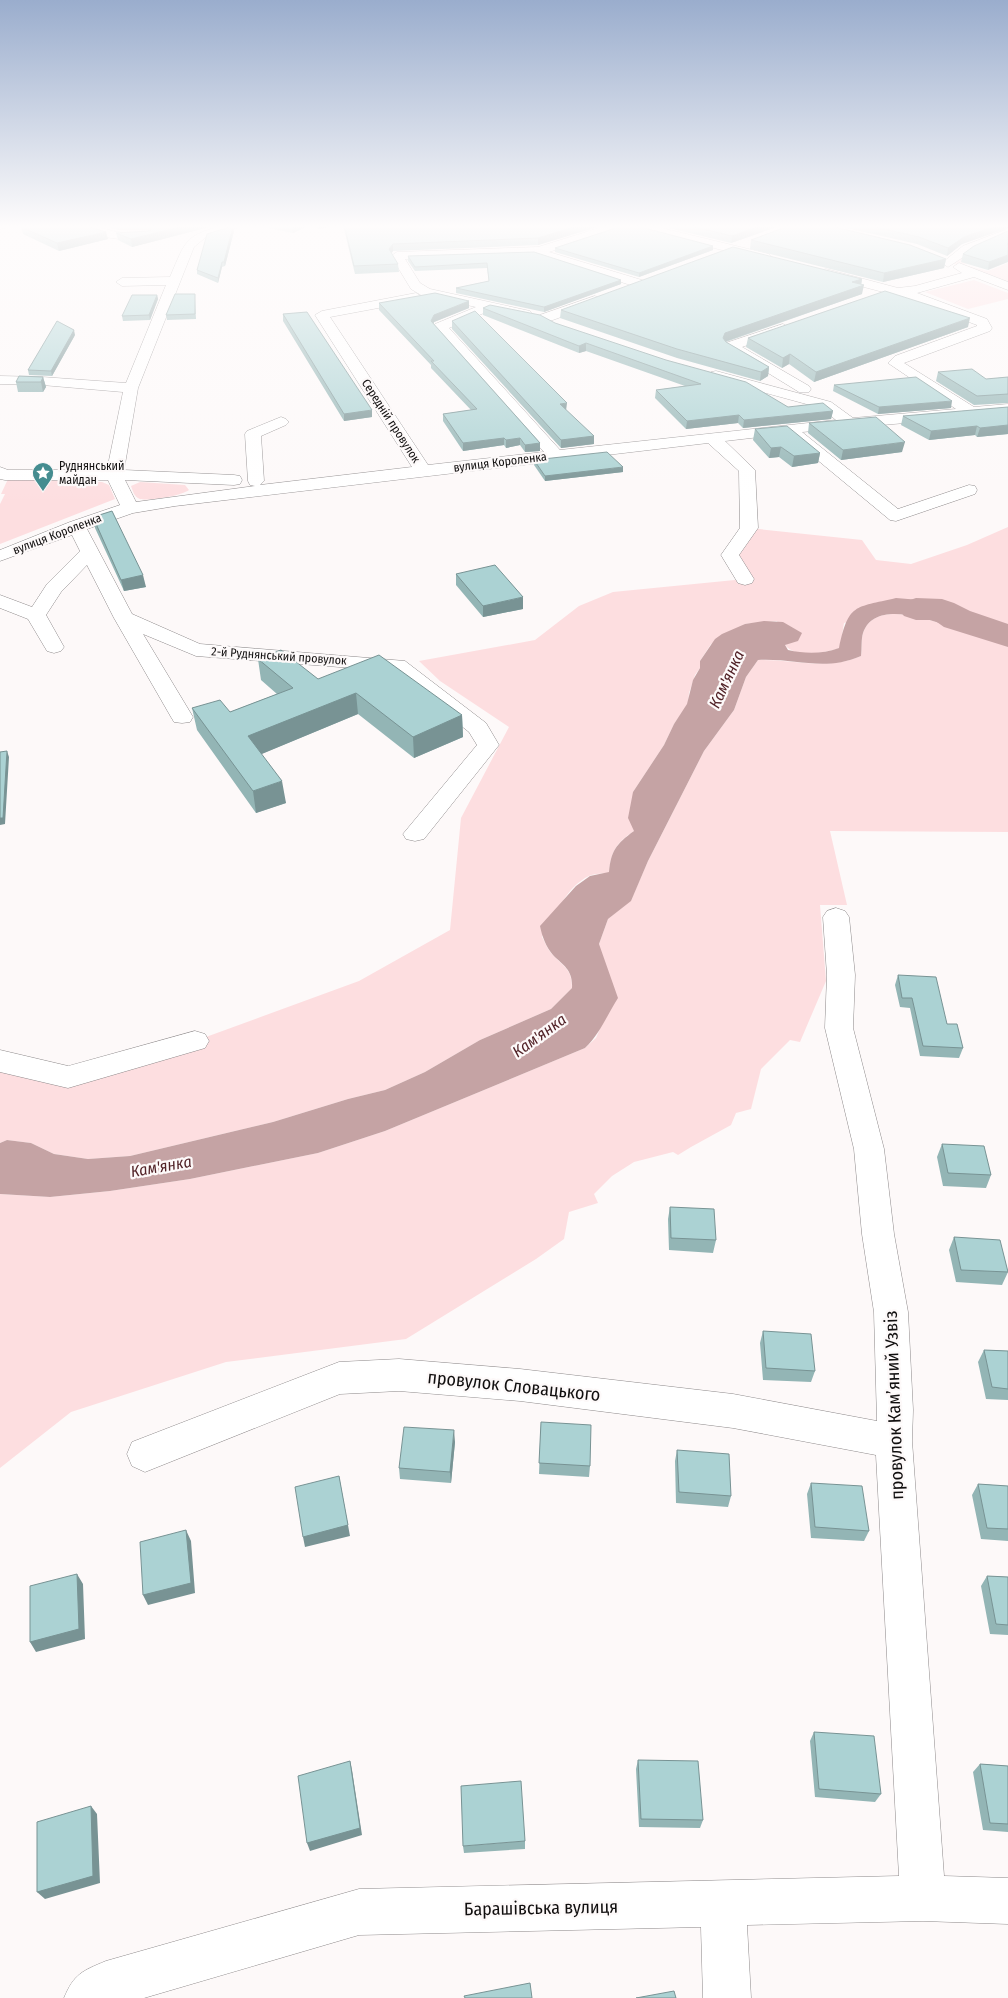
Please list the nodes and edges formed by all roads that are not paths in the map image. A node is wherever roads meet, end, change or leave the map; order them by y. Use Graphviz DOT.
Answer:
graph roads {
  1 [pos="161,317"];
  2 [pos="323,317"];
  3 [pos="462,317"];
  4 [pos="542,317"];
  5 [pos="968,317"];
  6 [pos="545,318"];
  7 [pos="794,324"];
  8 [pos="560,326"];
  9 [pos="698,370"];
  10 [pos="0,380"];
  11 [pos="132,388"];
  12 [pos="826,405"];
  13 [pos="1008,409"];
  14 [pos="971,412"];
  15 [pos="281,422"];
  16 [pos="849,423"];
  17 [pos="789,429"];
  18 [pos="712,438"];
  19 [pos="556,456"];
  20 [pos="424,472"];
  21 [pos="114,475"];
  22 [pos="2,478"];
  23 [pos="256,481"];
  24 [pos="316,483"];
  25 [pos="969,490"];
  26 [pos="130,508"];
  27 [pos="76,526"];
  28 [pos="89,552"];
  29 [pos="0,556"];
  30 [pos="745,579"];
  31 [pos="0,601"];
  32 [pos="36,615"];
  33 [pos="124,618"];
  34 [pos="54,647"];
  35 [pos="182,717"];
  36 [pos="414,834"];
  37 [pos="836,918"];
  38 [pos="195,1041"];
  39 [pos="0,1061"];
  40 [pos="894,1441"];
  41 [pos="145,1454"];
  42 [pos="923,1898"];
  43 [pos="1008,1901"];
  44 [pos="723,1903"];
  45 [pos="88,1998"];
  46 [pos="727,1998"];
  1 -- 11 [label="street"];
  2 -- 20 [label="street, Середній провулок"];
  3 -- 19 [label="street"];
  4 -- 6 [label="street"];
  5 -- 14 [label="street"];
  6 -- 8 [label="street"];
  7 -- 12 [label="street"];
  9 -- 12 [label="street"];
  10 -- 11 [label="street"];
  11 -- 21 [label="street"];
  12 -- 16 [label="street"];
  13 -- 14 [label="street, вулиця Короленка"];
  14 -- 16 [label="street, вулиця Короленка"];
  15 -- 23 [label="street"];
  16 -- 17 [label="street, вулиця Короленка"];
  17 -- 18 [label="street, вулиця Короленка"];
  17 -- 25 [label="street"];
  18 -- 19 [label="street, вулиця Короленка"];
  18 -- 30 [label="street"];
  19 -- 20 [label="street, вулиця Короленка"];
  20 -- 24 [label="street, вулиця Короленка"];
  21 -- 22 [label="street"];
  21 -- 23 [label="street"];
  21 -- 26 [label="street"];
  23 -- 24 [label="street"];
  24 -- 26 [label="street, вулиця Короленка"];
  26 -- 27 [label="street, вулиця Короленка"];
  27 -- 28 [label="street"];
  27 -- 29 [label="street, вулиця Короленка"];
  28 -- 32 [label="street"];
  28 -- 33 [label="street"];
  31 -- 32 [label="street"];
  32 -- 34 [label="street"];
  33 -- 35 [label="street"];
  33 -- 36 [label="street, 2-й Руднянський провулок"];
  37 -- 40 [label="street, провулок Камʼяний Узвіз"];
  38 -- 39 [label="street"];
  40 -- 41 [label="street, провулок Словацького"];
  40 -- 42 [label="street, провулок Камʼяний Узвіз"];
  42 -- 43 [label="street, Барашівська вулиця"];
  42 -- 44 [label="street, Барашівська вулиця"];
  44 -- 45 [label="street, Барашівська вулиця"];
  44 -- 46 [label="street"];
}
